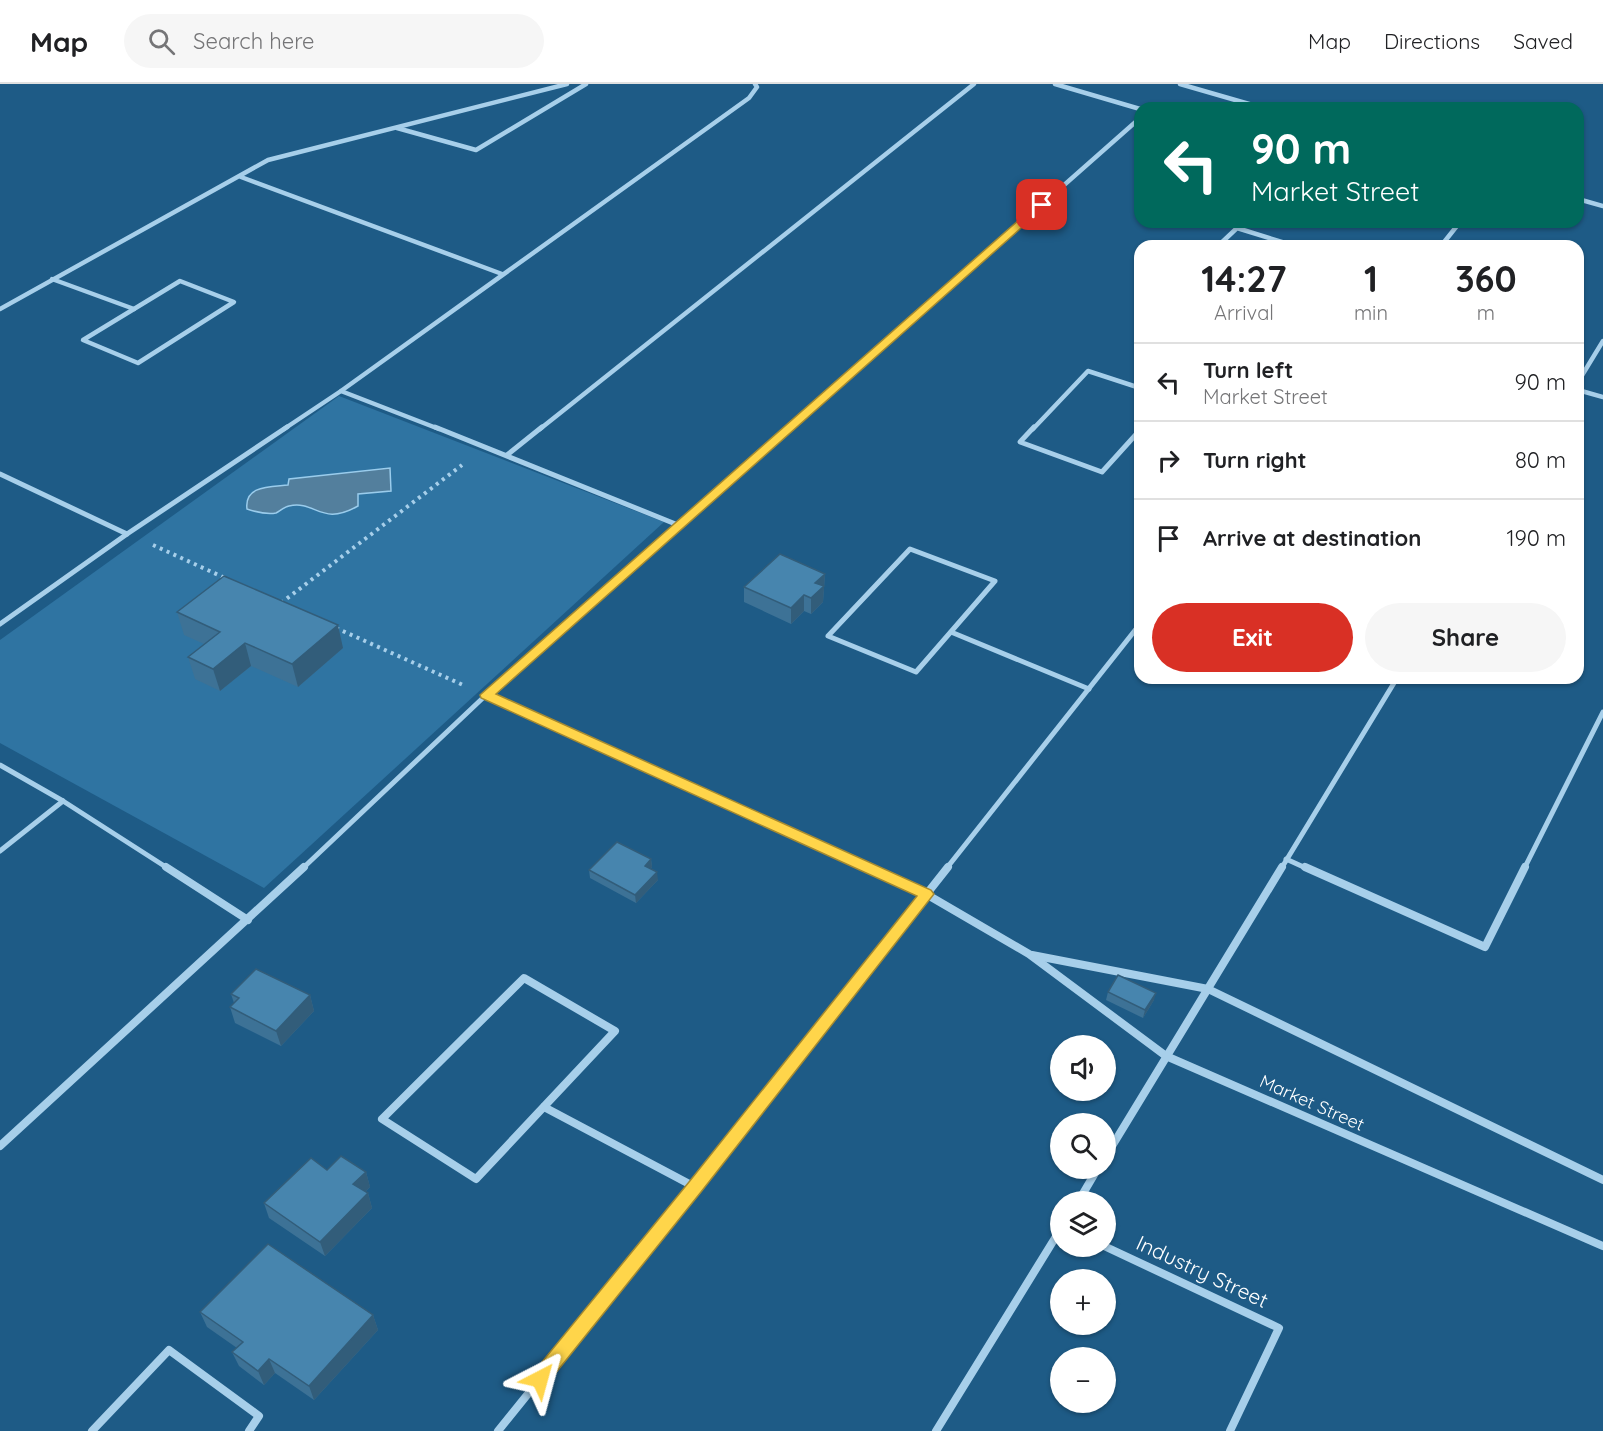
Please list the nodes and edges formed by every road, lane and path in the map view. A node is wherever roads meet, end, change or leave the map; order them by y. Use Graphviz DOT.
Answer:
graph roads {
  1 [pos="567,84"];
  2 [pos="586,84"];
  3 [pos="755,84"];
  4 [pos="974,84"];
  5 [pos="1055,84"];
  6 [pos="1180,84"];
  7 [pos="1242,102"];
  8 [pos="1134,107"];
  9 [pos="1134,123"];
  10 [pos="396,128"];
  11 [pos="241,177"];
  12 [pos="1584,201"];
  13 [pos="1603,206"];
  14 [pos="1237,228"];
  15 [pos="1237,228"];
  16 [pos="1455,228"];
  17 [pos="1224,240"];
  18 [pos="1276,240"];
  19 [pos="1446,240"];
  20 [pos="502,274"];
  21 [pos="52,279"];
  22 [pos="0,309"];
  23 [pos="134,309"];
  24 [pos="1603,341"];
  25 [pos="1584,372"];
  26 [pos="1134,386"];
  27 [pos="341,391"];
  28 [pos="1584,392"];
  29 [pos="1603,398"];
  30 [pos="1134,441"];
  31 [pos="487,447"];
  32 [pos="507,454"];
  33 [pos="0,474"];
  34 [pos="678,525"];
  35 [pos="127,534"];
  36 [pos="230,580"];
  37 [pos="270,598"];
  38 [pos="281,603"];
  39 [pos="291,608"];
  40 [pos="0,624"];
  41 [pos="335,627"];
  42 [pos="951,632"];
  43 [pos="1134,632"];
  44 [pos="1393,684"];
  45 [pos="1089,689"];
  46 [pos="486,695"];
  47 [pos="1603,712"];
  48 [pos="0,765"];
  49 [pos="63,801"];
  50 [pos="0,851"];
  51 [pos="1286,860"];
  52 [pos="926,894"];
  53 [pos="248,920"];
  54 [pos="1029,954"];
  55 [pos="1208,989"];
  56 [pos="1166,1056"];
  57 [pos="544,1107"];
  58 [pos="1116,1139"];
  59 [pos="0,1146"];
  60 [pos="1603,1179"];
  61 [pos="695,1187"];
  62 [pos="1050,1246"];
  63 [pos="1603,1246"];
  64 [pos="1116,1252"];
  65 [pos="92,1431"];
  66 [pos="249,1431"];
  67 [pos="498,1431"];
  68 [pos="936,1431"];
  69 [pos="1230,1431"];
  1 -- 10 [label="street"];
  2 -- 10 [label="street"];
  3 -- 20 [label="street"];
  4 -- 32 [label="street"];
  5 -- 8 [label="street"];
  6 -- 7 [label="street"];
  9 -- 34 [label="street"];
  10 -- 11 [label="street"];
  11 -- 20 [label="street"];
  11 -- 21 [label="street"];
  12 -- 13 [label="street"];
  14 -- 18 [label="street"];
  15 -- 17 [label="street"];
  16 -- 19 [label="street"];
  20 -- 27 [label="street"];
  21 -- 22 [label="street"];
  21 -- 23 [label="street"];
  23 -- 23 [label="street"];
  24 -- 25 [label="street"];
  26 -- 30 [label="street"];
  27 -- 31 [label="street"];
  27 -- 35 [label="street"];
  28 -- 29 [label="street"];
  31 -- 32 [label="street"];
  31 -- 38 [label="path"];
  32 -- 34 [label="street"];
  33 -- 35 [label="street"];
  34 -- 46 [label="street"];
  35 -- 36 [label="path"];
  35 -- 40 [label="street"];
  37 -- 38 [label="path"];
  38 -- 39 [label="path"];
  41 -- 46 [label="path"];
  42 -- 42 [label="street"];
  42 -- 45 [label="street"];
  43 -- 45 [label="street"];
  44 -- 51 [label="street"];
  45 -- 52 [label="street"];
  46 -- 52 [label="street, Market Street"];
  46 -- 53 [label="street"];
  47 -- 51 [label="street"];
  48 -- 49 [label="street"];
  49 -- 50 [label="street"];
  49 -- 53 [label="street"];
  51 -- 55 [label="street"];
  52 -- 54 [label="street, Market Street"];
  52 -- 61 [label="street"];
  53 -- 59 [label="street"];
  54 -- 55 [label="street, Market Street"];
  54 -- 56 [label="street, Market Street"];
  55 -- 56 [label="street"];
  55 -- 60 [label="street, Market Street"];
  56 -- 58 [label="street"];
  56 -- 63 [label="street, Market Street"];
  57 -- 57 [label="street"];
  57 -- 61 [label="street"];
  61 -- 67 [label="street"];
  62 -- 68 [label="street"];
  64 -- 69 [label="street, Industry Street"];
  65 -- 66 [label="street"];
}
